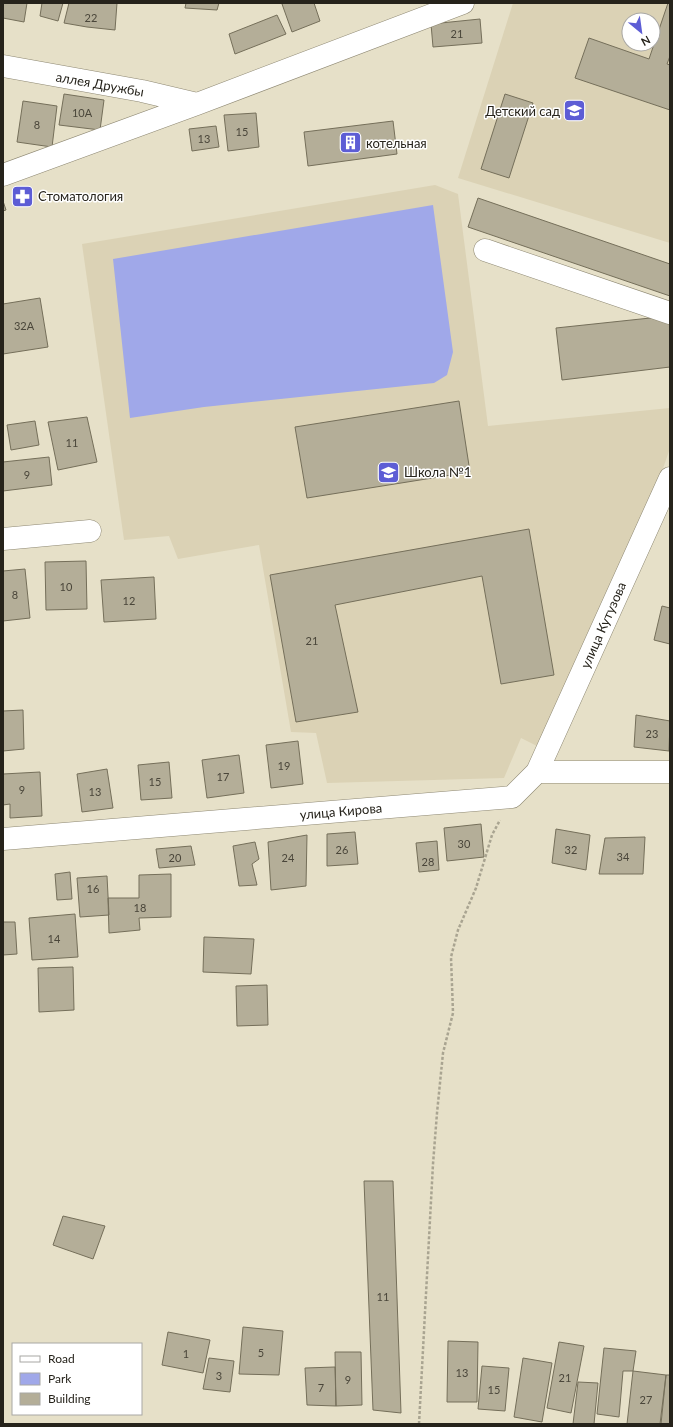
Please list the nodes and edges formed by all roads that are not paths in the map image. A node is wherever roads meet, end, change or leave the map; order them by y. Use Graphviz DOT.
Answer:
graph roads {
  1 [pos="463,3"];
  2 [pos="3,66"];
  3 [pos="197,104"];
  4 [pos="3,176"];
  5 [pos="485,250"];
  6 [pos="670,313"];
  7 [pos="670,478"];
  8 [pos="90,531"];
  9 [pos="3,539"];
  10 [pos="536,772"];
  11 [pos="670,772"];
  12 [pos="3,839"];
  1 -- 3 [label="street"];
  2 -- 3 [label="street, аллея Дружбы"];
  3 -- 4 [label="street"];
  5 -- 6 [label="street"];
  7 -- 10 [label="street, улица Кутузова"];
  8 -- 9 [label="street"];
  10 -- 11 [label="street"];
  10 -- 12 [label="street, улица Кирова"];
}
